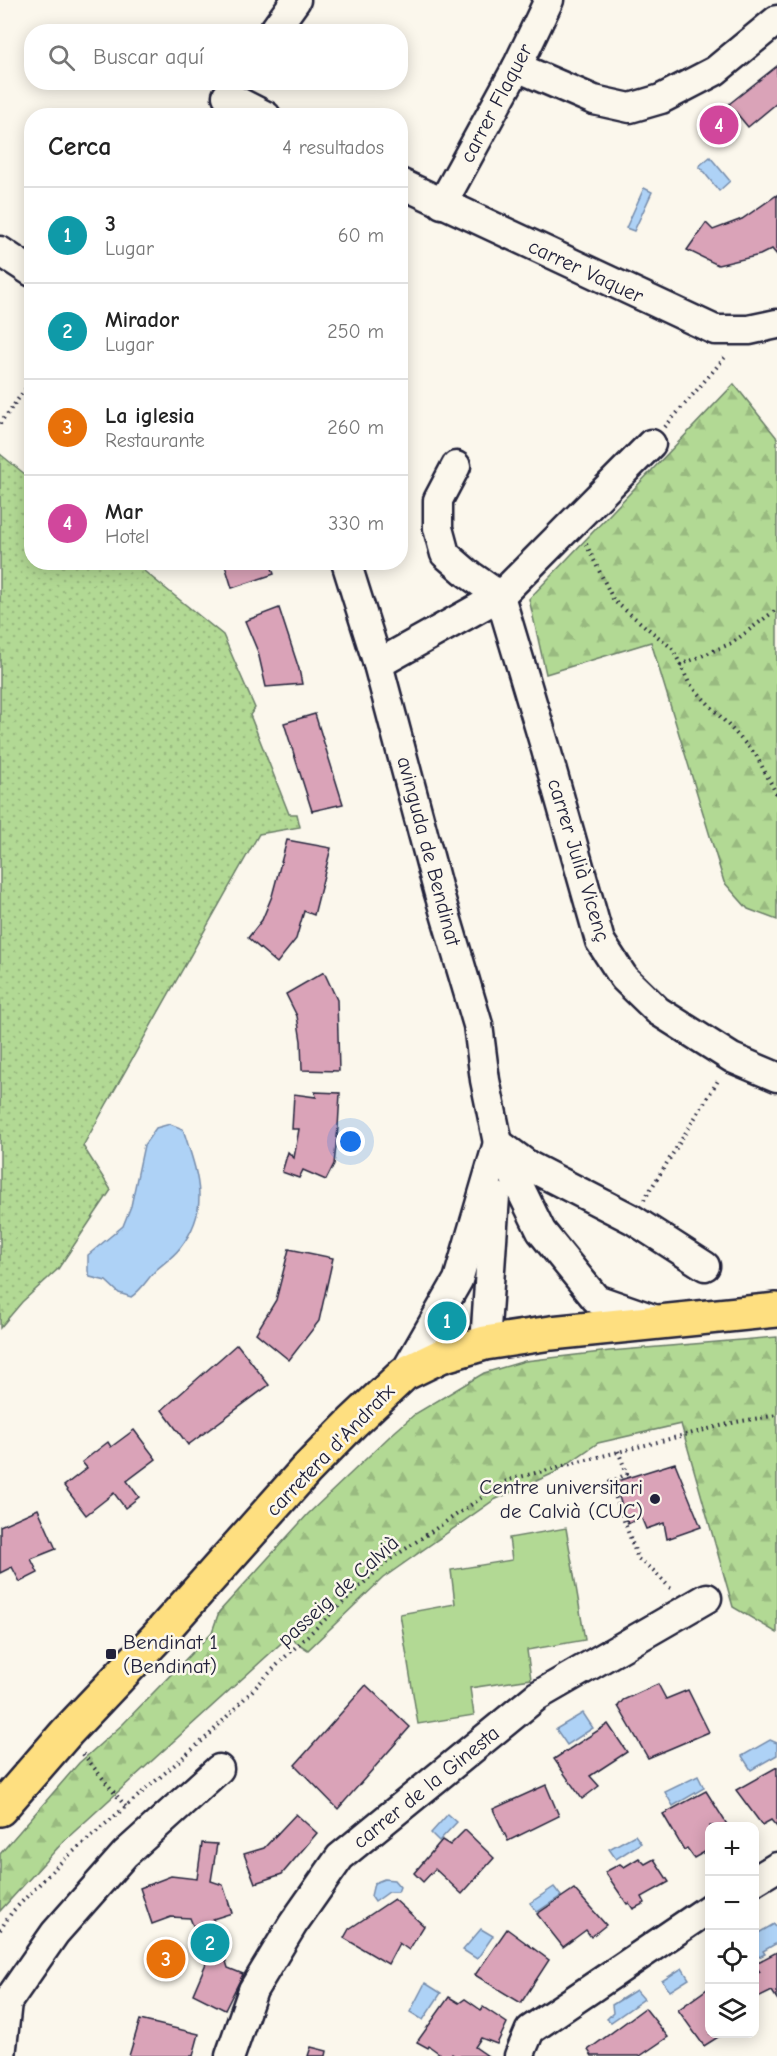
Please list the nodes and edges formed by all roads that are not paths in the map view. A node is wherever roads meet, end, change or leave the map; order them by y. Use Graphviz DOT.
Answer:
graph roads {
  1 [pos="296,0"];
  2 [pos="549,0"];
  3 [pos="777,20"];
  4 [pos="279,24"];
  5 [pos="517,67"];
  6 [pos="226,98"];
  7 [pos="248,108"];
  8 [pos="408,187"];
  9 [pos="442,204"];
  10 [pos="0,252"];
  11 [pos="24,267"];
  12 [pos="777,324"];
  13 [pos="651,444"];
  14 [pos="456,466"];
  15 [pos="349,570"];
  16 [pos="500,596"];
  17 [pos="378,664"];
  18 [pos="777,1077"];
  19 [pos="498,1143"];
  20 [pos="705,1266"];
  21 [pos="777,1310"];
  22 [pos="665,1323"];
  23 [pos="485,1343"];
  24 [pos="404,1374"];
  25 [pos="698,1604"];
  26 [pos="219,1769"];
  27 [pos="0,1809"];
  28 [pos="777,1867"];
  29 [pos="759,1878"];
  30 [pos="705,1911"];
  31 [pos="1,2056"];
  32 [pos="230,2056"];
  33 [pos="519,2056"];
  1 -- 4 [label="street"];
  2 -- 5 [label="street, carrer Flaquer"];
  3 -- 5 [label="street"];
  5 -- 9 [label="street, carrer Flaquer"];
  6 -- 7 [label="street"];
  8 -- 9 [label="street, carrer Vaquer"];
  9 -- 12 [label="street, carrer Vaquer"];
  10 -- 11 [label="street"];
  13 -- 16 [label="street"];
  14 -- 16 [label="street"];
  15 -- 17 [label="street, avinguda de Bendinat"];
  16 -- 17 [label="street"];
  16 -- 18 [label="street, carrer Julià Vicenç"];
  17 -- 19 [label="street, avinguda de Bendinat"];
  19 -- 20 [label="street"];
  19 -- 22 [label="street, avinguda de Bendinat"];
  19 -- 23 [label="street, avinguda de Bendinat"];
  19 -- 24 [label="street, avinguda de Bendinat"];
  21 -- 22 [label="main road, carretera d'Andratx"];
  22 -- 23 [label="main road, carretera d'Andratx"];
  23 -- 24 [label="main road, carretera d'Andratx"];
  24 -- 27 [label="main road, carretera d'Andratx"];
  25 -- 32 [label="street, carrer de la Ginesta"];
  26 -- 31 [label="street"];
  28 -- 29 [label="street"];
  30 -- 33 [label="street"];
}
